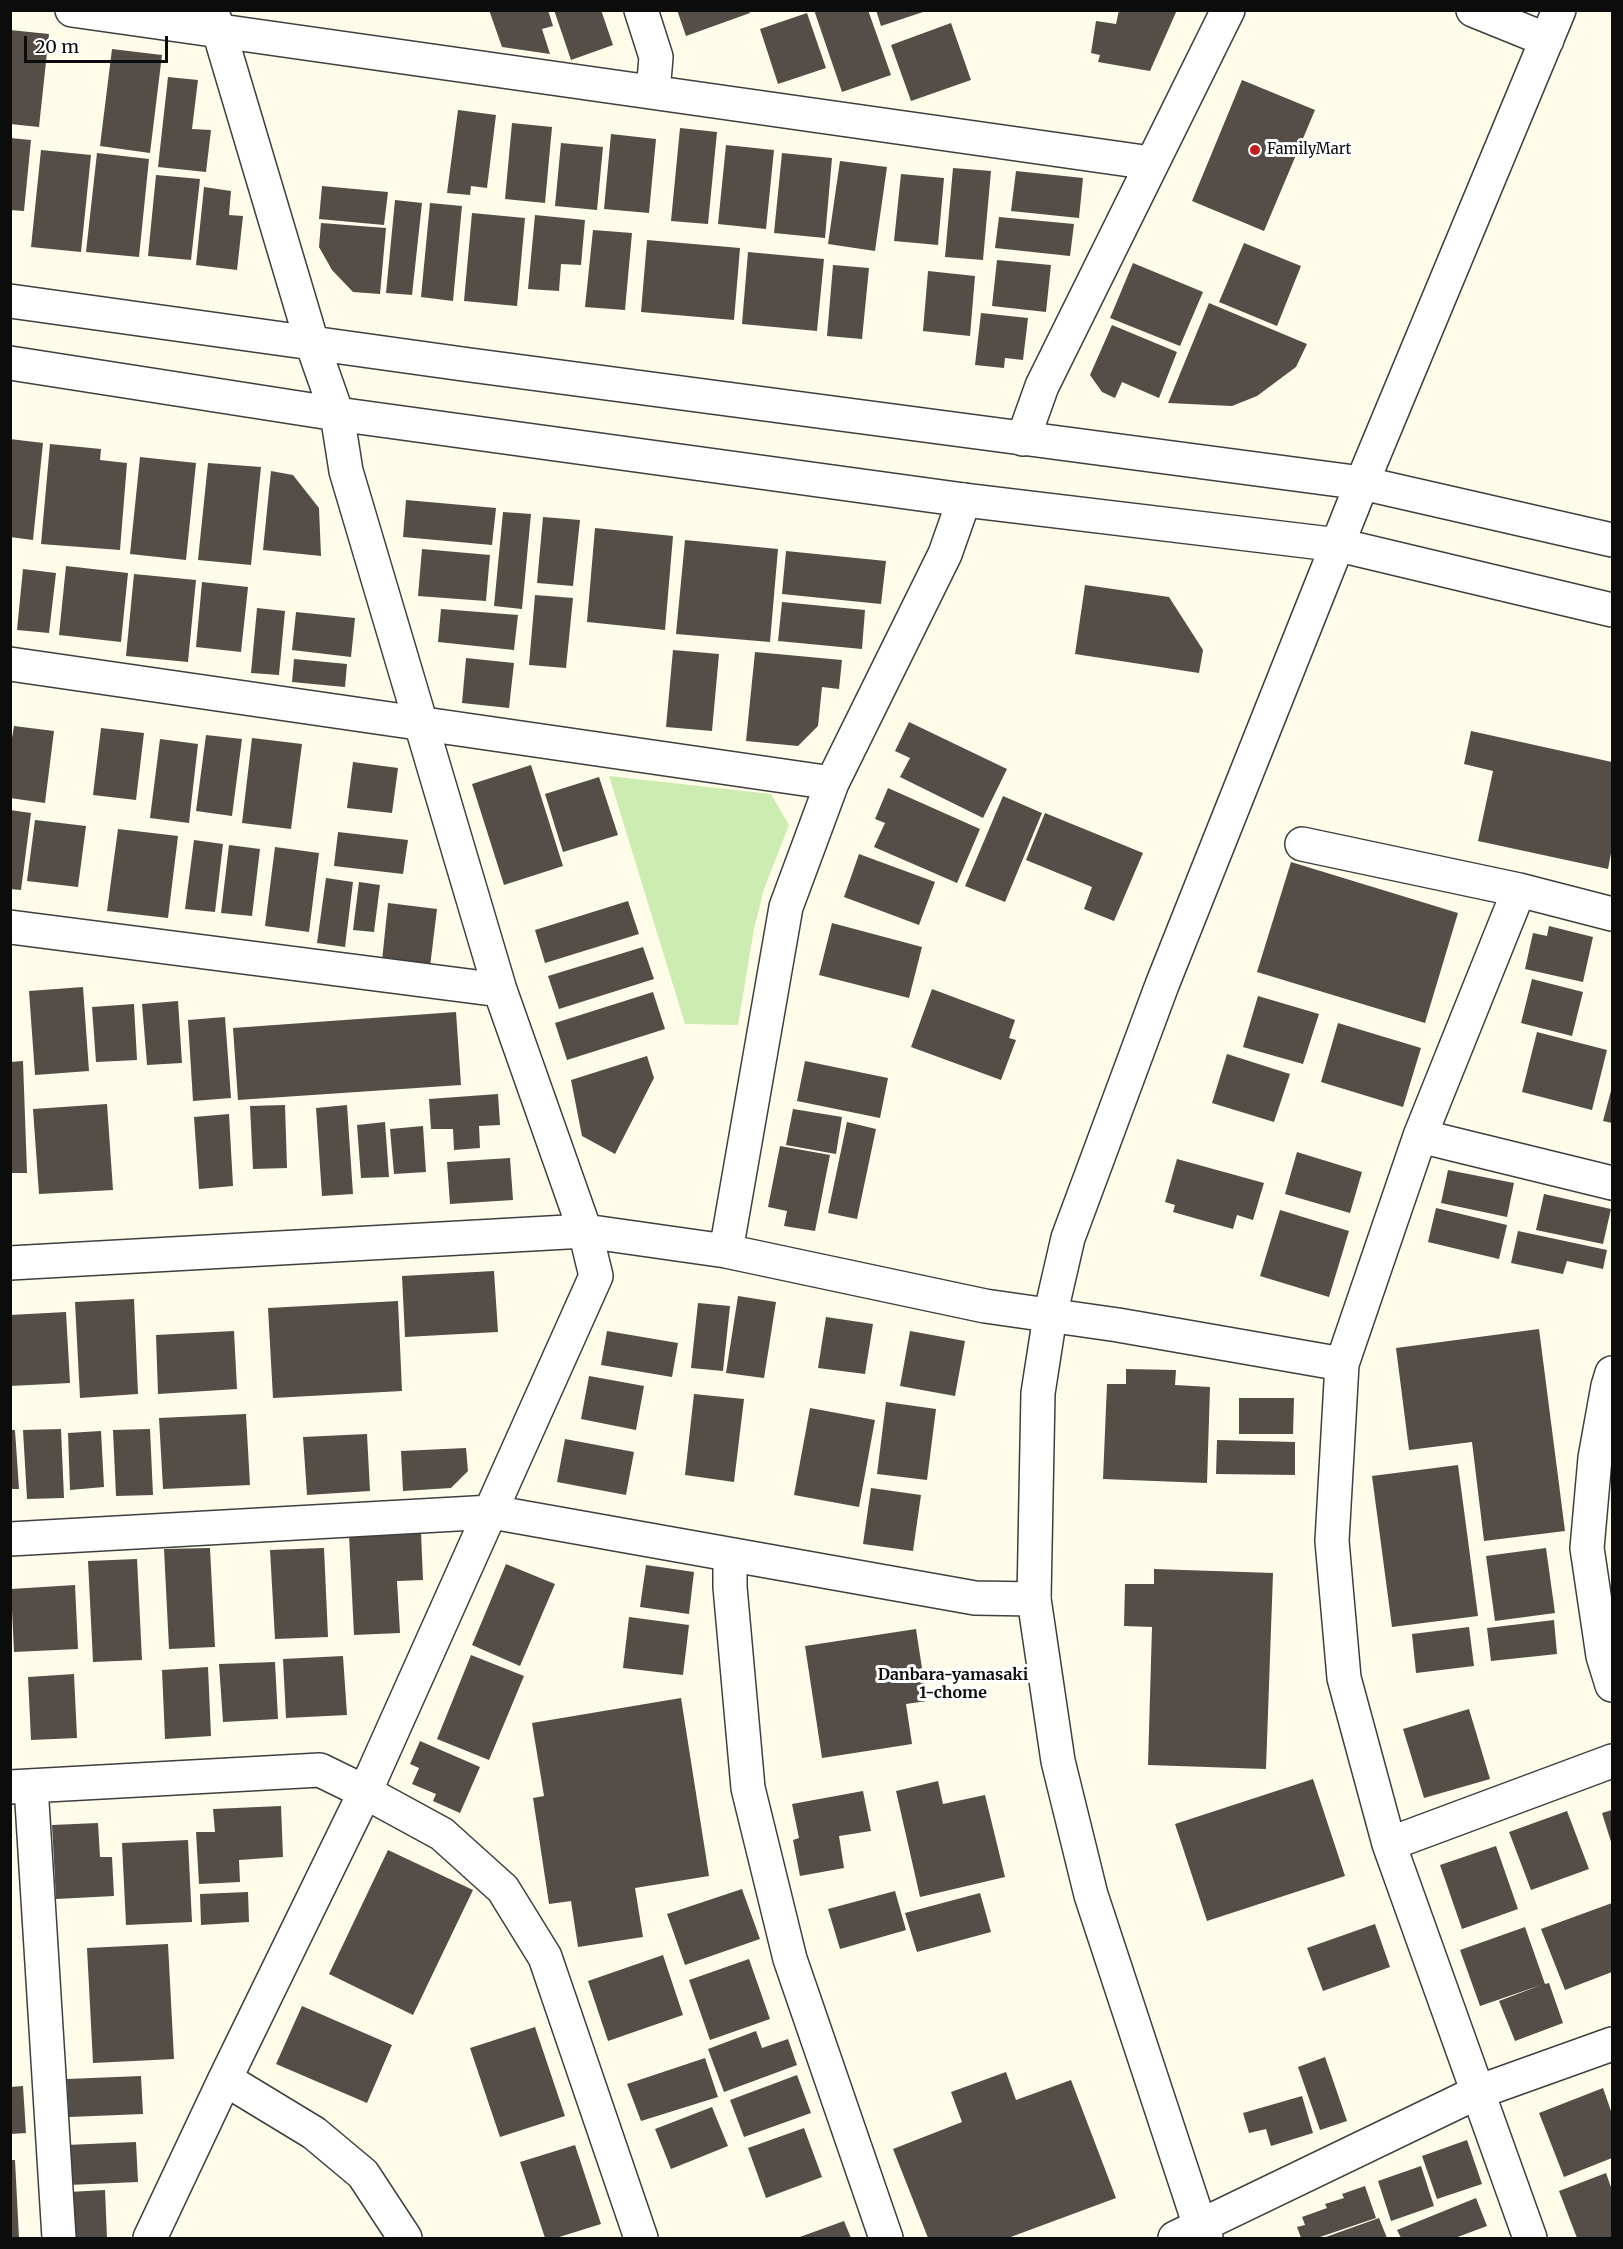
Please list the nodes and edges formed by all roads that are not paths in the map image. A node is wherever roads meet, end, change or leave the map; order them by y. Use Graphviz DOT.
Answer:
graph roads {
  1 [pos="72,10"];
  2 [pos="641,10"];
  3 [pos="1227,10"];
  4 [pos="1473,10"];
  5 [pos="215,21"];
  6 [pos="1553,25"];
  7 [pos="653,92"];
  8 [pos="1151,163"];
  9 [pos="10,301"];
  10 [pos="312,343"];
  11 [pos="10,363"];
  12 [pos="337,414"];
  13 [pos="1023,439"];
  14 [pos="1362,483"];
  15 [pos="964,500"];
  16 [pos="1612,540"];
  17 [pos="1339,545"];
  18 [pos="1612,610"];
  19 [pos="10,664"];
  20 [pos="422,725"];
  21 [pos="832,783"];
  22 [pos="1302,844"];
  23 [pos="1519,890"];
  24 [pos="1612,914"];
  25 [pos="10,927"];
  26 [pos="500,990"];
  27 [pos="1420,1136"];
  28 [pos="1612,1183"];
  29 [pos="585,1231"];
  30 [pos="726,1251"];
  31 [pos="10,1263"];
  32 [pos="1050,1316"];
  33 [pos="1342,1364"];
  34 [pos="1612,1373"];
  35 [pos="492,1512"];
  36 [pos="10,1539"];
  37 [pos="730,1556"];
  38 [pos="1034,1599"];
  39 [pos="1612,1685"];
  40 [pos="1612,1761"];
  41 [pos="21,1786"];
  42 [pos="364,1792"];
  43 [pos="1389,1845"];
  44 [pos="1612,2044"];
  45 [pos="225,2079"];
  46 [pos="1478,2092"];
  47 [pos="1194,2234"];
  48 [pos="59,2238"];
  49 [pos="150,2238"];
  50 [pos="405,2238"];
  51 [pos="641,2238"];
  52 [pos="886,2238"];
  53 [pos="1530,2238"];
  1 -- 5 [label="street"];
  2 -- 7 [label="street"];
  3 -- 8 [label="street"];
  4 -- 6 [label="street"];
  5 -- 7 [label="street"];
  5 -- 10 [label="street"];
  6 -- 14 [label="street"];
  7 -- 8 [label="street"];
  8 -- 13 [label="street"];
  9 -- 10 [label="street"];
  10 -- 12 [label="street"];
  10 -- 13 [label="street"];
  11 -- 12 [label="street"];
  12 -- 15 [label="street"];
  12 -- 20 [label="street"];
  13 -- 14 [label="street"];
  14 -- 16 [label="street"];
  14 -- 17 [label="street"];
  15 -- 17 [label="street"];
  15 -- 21 [label="street"];
  17 -- 18 [label="street"];
  17 -- 32 [label="street"];
  19 -- 20 [label="street"];
  20 -- 21 [label="street"];
  20 -- 26 [label="street"];
  21 -- 30 [label="street"];
  22 -- 23 [label="street"];
  23 -- 24 [label="street"];
  23 -- 27 [label="street"];
  25 -- 26 [label="street"];
  26 -- 29 [label="street"];
  27 -- 28 [label="street"];
  27 -- 33 [label="street"];
  29 -- 30 [label="street"];
  29 -- 31 [label="street"];
  29 -- 35 [label="street"];
  30 -- 32 [label="street"];
  32 -- 33 [label="street"];
  32 -- 38 [label="street"];
  33 -- 43 [label="street"];
  34 -- 39 [label="street"];
  35 -- 36 [label="street"];
  35 -- 37 [label="street"];
  35 -- 42 [label="street"];
  37 -- 38 [label="street"];
  37 -- 52 [label="street"];
  38 -- 47 [label="street"];
  40 -- 43 [label="street"];
  41 -- 42 [label="street"];
  41 -- 48 [label="street"];
  42 -- 45 [label="street"];
  42 -- 51 [label="street"];
  43 -- 46 [label="street"];
  44 -- 46 [label="street"];
  45 -- 49 [label="street"];
  45 -- 50 [label="street"];
  46 -- 47 [label="street"];
  46 -- 53 [label="street"];
}
